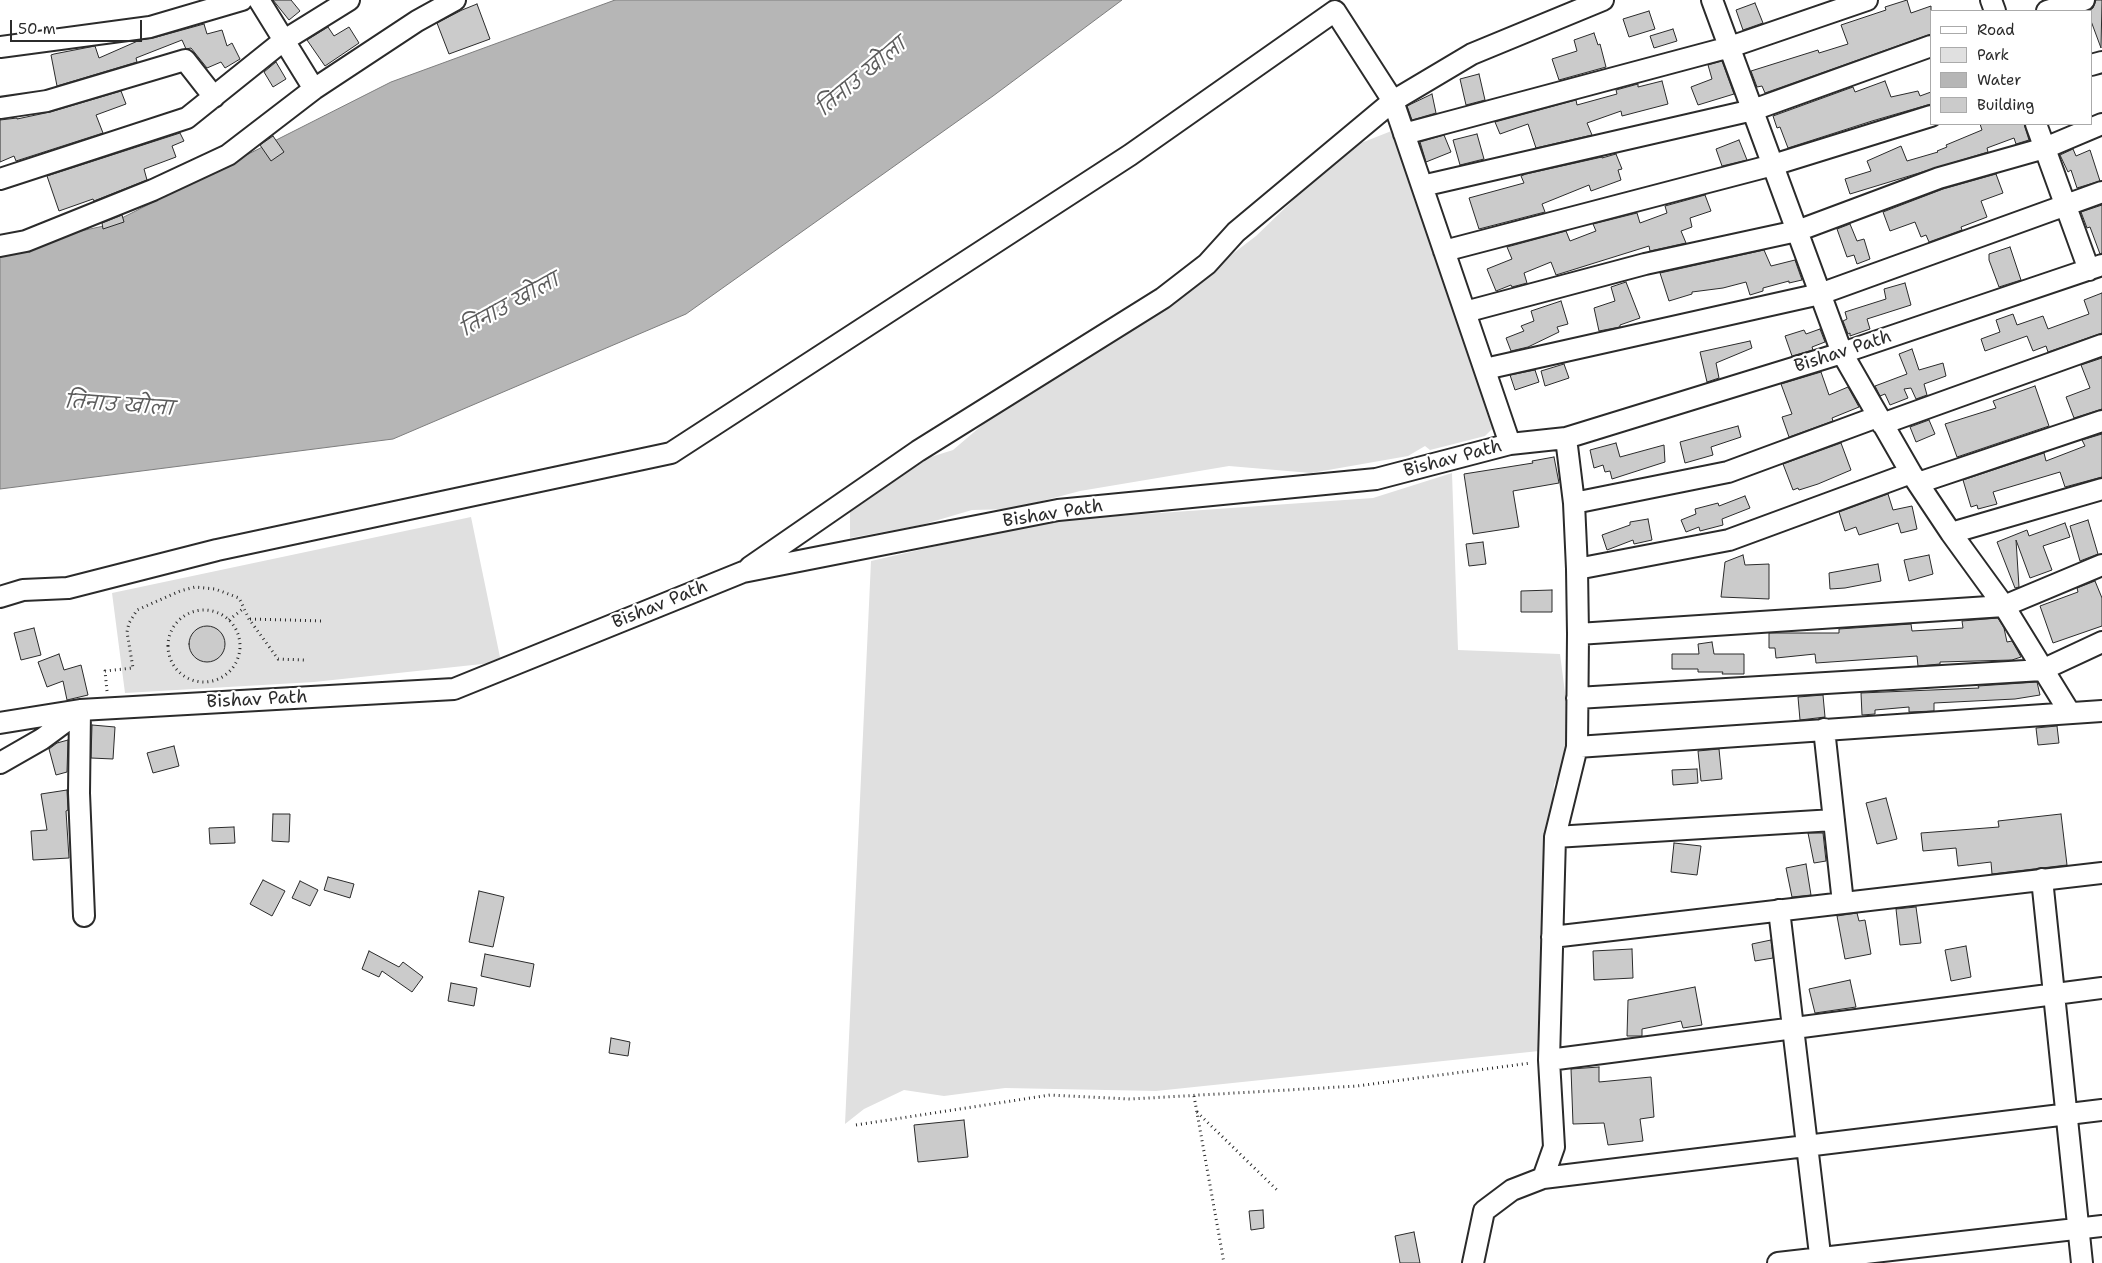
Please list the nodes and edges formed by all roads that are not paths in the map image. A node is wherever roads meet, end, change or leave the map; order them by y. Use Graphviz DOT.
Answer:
graph roads {
  1 [pos="242,0"];
  2 [pos="259,0"];
  3 [pos="349,0"];
  4 [pos="455,0"];
  5 [pos="1603,0"];
  6 [pos="1712,0"];
  7 [pos="1866,0"];
  8 [pos="2084,0"];
  9 [pos="2050,10"];
  10 [pos="283,41"];
  11 [pos="1930,46"];
  12 [pos="0,47"];
  13 [pos="1730,48"];
  14 [pos="314,89"];
  15 [pos="214,97"];
  16 [pos="1393,101"];
  17 [pos="0,108"];
  18 [pos="1753,110"];
  19 [pos="1930,116"];
  20 [pos="2102,124"];
  21 [pos="2036,125"];
  22 [pos="1404,134"];
  23 [pos="2045,148"];
  24 [pos="1773,165"];
  25 [pos="0,179"];
  26 [pos="1422,186"];
  27 [pos="2102,192"];
  28 [pos="2065,204"];
  29 [pos="1797,231"];
  30 [pos="0,246"];
  31 [pos="1444,251"];
  32 [pos="2096,268"];
  33 [pos="1820,294"];
  34 [pos="1465,312"];
  35 [pos="2102,345"];
  36 [pos="1842,353"];
  37 [pos="1485,369"];
  38 [pos="1880,420"];
  39 [pos="2102,420"];
  40 [pos="1566,438"];
  41 [pos="1510,444"];
  42 [pos="1914,478"];
  43 [pos="2102,489"];
  44 [pos="1574,503"];
  45 [pos="1951,534"];
  46 [pos="2102,565"];
  47 [pos="1577,569"];
  48 [pos="743,572"];
  49 [pos="0,596"];
  50 [pos="2004,606"];
  51 [pos="1578,634"];
  52 [pos="2102,642"];
  53 [pos="2042,670"];
  54 [pos="1577,698"];
  55 [pos="80,710"];
  56 [pos="2102,711"];
  57 [pos="2070,714"];
  58 [pos="0,723"];
  59 [pos="1824,730"];
  60 [pos="1577,747"];
  61 [pos="0,763"];
  62 [pos="1834,820"];
  63 [pos="1555,837"];
  64 [pos="2102,873"];
  65 [pos="2042,879"];
  66 [pos="1843,903"];
  67 [pos="1780,910"];
  68 [pos="84,916"];
  69 [pos="1552,937"];
  70 [pos="2102,988"];
  71 [pos="2054,994"];
  72 [pos="1794,1029"];
  73 [pos="1549,1060"];
  74 [pos="2102,1110"];
  75 [pos="2067,1114"];
  76 [pos="1807,1146"];
  77 [pos="1543,1178"];
  78 [pos="2102,1226"];
  79 [pos="2079,1229"];
  80 [pos="1821,1260"];
  81 [pos="1473,1263"];
  82 [pos="1778,1263"];
  83 [pos="2082,1263"];
  1 -- 12 [label="street"];
  2 -- 10 [label="street"];
  3 -- 10 [label="street"];
  4 -- 14 [label="street"];
  5 -- 16 [label="street"];
  6 -- 13 [label="street"];
  7 -- 13 [label="street"];
  8 -- 9 [label="street"];
  10 -- 14 [label="street"];
  10 -- 15 [label="street"];
  11 -- 18 [label="street"];
  13 -- 18 [label="street"];
  13 -- 22 [label="street"];
  14 -- 30 [label="street"];
  15 -- 17 [label="street"];
  15 -- 25 [label="street"];
  16 -- 22 [label="street"];
  16 -- 48 [label="street"];
  16 -- 49 [label="street"];
  18 -- 24 [label="street"];
  18 -- 26 [label="street"];
  19 -- 24 [label="street"];
  20 -- 23 [label="street"];
  21 -- 23 [label="street"];
  22 -- 26 [label="street"];
  23 -- 28 [label="street"];
  23 -- 29 [label="street"];
  24 -- 29 [label="street"];
  24 -- 31 [label="street"];
  26 -- 31 [label="street"];
  27 -- 28 [label="street"];
  28 -- 32 [label="street"];
  28 -- 33 [label="street"];
  29 -- 33 [label="street"];
  29 -- 34 [label="street"];
  31 -- 34 [label="street"];
  32 -- 36 [label="street, Bishav Path"];
  33 -- 36 [label="street"];
  33 -- 37 [label="street"];
  34 -- 37 [label="street"];
  35 -- 38 [label="street"];
  36 -- 38 [label="street"];
  36 -- 40 [label="street, Bishav Path"];
  37 -- 41 [label="street"];
  38 -- 42 [label="street"];
  38 -- 44 [label="street"];
  39 -- 42 [label="street"];
  40 -- 41 [label="street, Bishav Path"];
  40 -- 44 [label="street"];
  41 -- 48 [label="street, Bishav Path"];
  42 -- 45 [label="street"];
  42 -- 47 [label="street"];
  43 -- 45 [label="street"];
  44 -- 47 [label="street"];
  45 -- 50 [label="street"];
  46 -- 50 [label="street"];
  47 -- 51 [label="street"];
  48 -- 55 [label="street, Bishav Path"];
  50 -- 51 [label="street"];
  50 -- 53 [label="street"];
  51 -- 54 [label="street"];
  52 -- 53 [label="street"];
  53 -- 54 [label="street"];
  53 -- 57 [label="street"];
  54 -- 60 [label="street"];
  55 -- 58 [label="street, Bishav Path"];
  55 -- 61 [label="street"];
  55 -- 68 [label="street"];
  56 -- 57 [label="street"];
  57 -- 59 [label="street"];
  59 -- 60 [label="street"];
  59 -- 62 [label="street"];
  60 -- 63 [label="street"];
  62 -- 63 [label="street"];
  62 -- 66 [label="street"];
  63 -- 69 [label="street"];
  64 -- 65 [label="street"];
  65 -- 66 [label="street"];
  65 -- 71 [label="street"];
  66 -- 67 [label="street"];
  67 -- 69 [label="street"];
  67 -- 72 [label="street"];
  69 -- 73 [label="street"];
  70 -- 71 [label="street"];
  71 -- 72 [label="street"];
  71 -- 75 [label="street"];
  72 -- 73 [label="street"];
  72 -- 76 [label="street"];
  73 -- 77 [label="street"];
  74 -- 75 [label="street"];
  75 -- 76 [label="street"];
  75 -- 79 [label="street"];
  76 -- 77 [label="street"];
  76 -- 80 [label="street"];
  77 -- 81 [label="street"];
  78 -- 79 [label="street"];
  79 -- 80 [label="street"];
  79 -- 83 [label="street"];
  80 -- 82 [label="street"];
}
